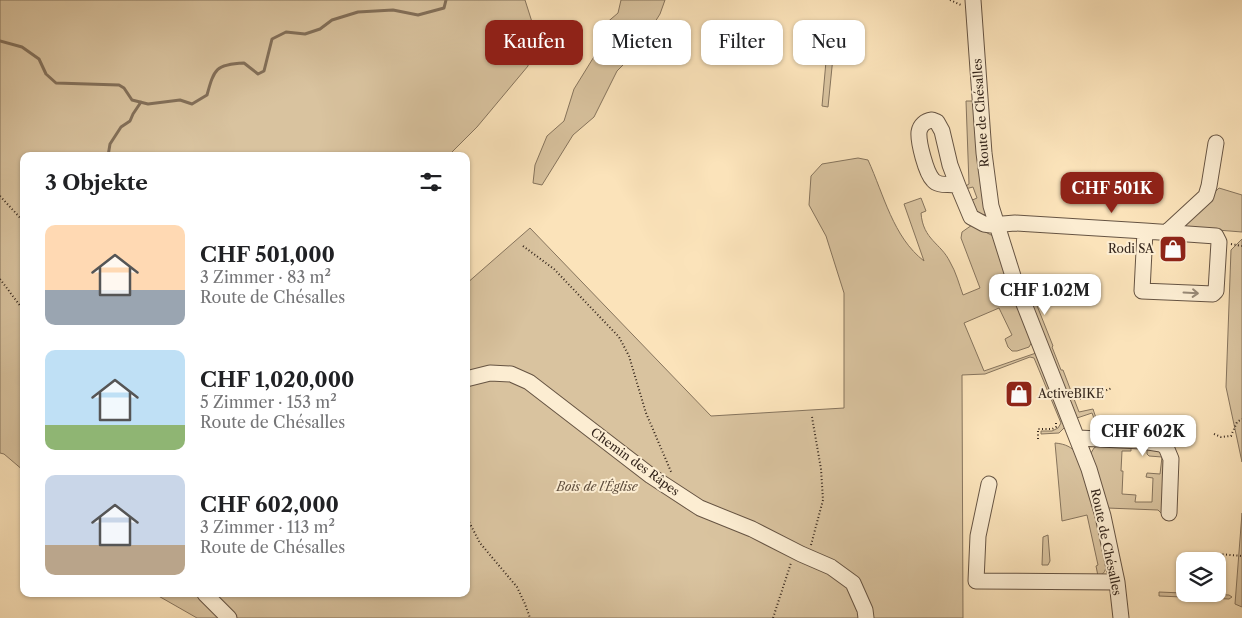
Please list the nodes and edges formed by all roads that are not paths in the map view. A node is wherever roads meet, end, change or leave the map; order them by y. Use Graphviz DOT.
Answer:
graph roads {
  1 [pos="973,0"];
  2 [pos="1216,143"];
  3 [pos="958,186"];
  4 [pos="996,224"];
  5 [pos="1145,231"];
  6 [pos="1167,232"];
  7 [pos="470,378"];
  8 [pos="1078,438"];
  9 [pos="989,484"];
  10 [pos="1169,513"];
  11 [pos="1117,582"];
  12 [pos="208,597"];
  13 [pos="229,618"];
  14 [pos="866,618"];
  15 [pos="1121,618"];
  1 -- 4 [label="street, Route de Chésalles"];
  2 -- 6 [label="street"];
  3 -- 4 [label="street"];
  4 -- 5 [label="street"];
  4 -- 8 [label="street, Route de Chésalles"];
  5 -- 6 [label="street"];
  5 -- 6 [label="street, one-way"];
  7 -- 14 [label="street, Chemin des Râpes"];
  8 -- 10 [label="street"];
  8 -- 11 [label="street, Route de Chésalles"];
  9 -- 11 [label="street"];
  11 -- 15 [label="street, Route de Chésalles"];
  12 -- 13 [label="street"];
}
